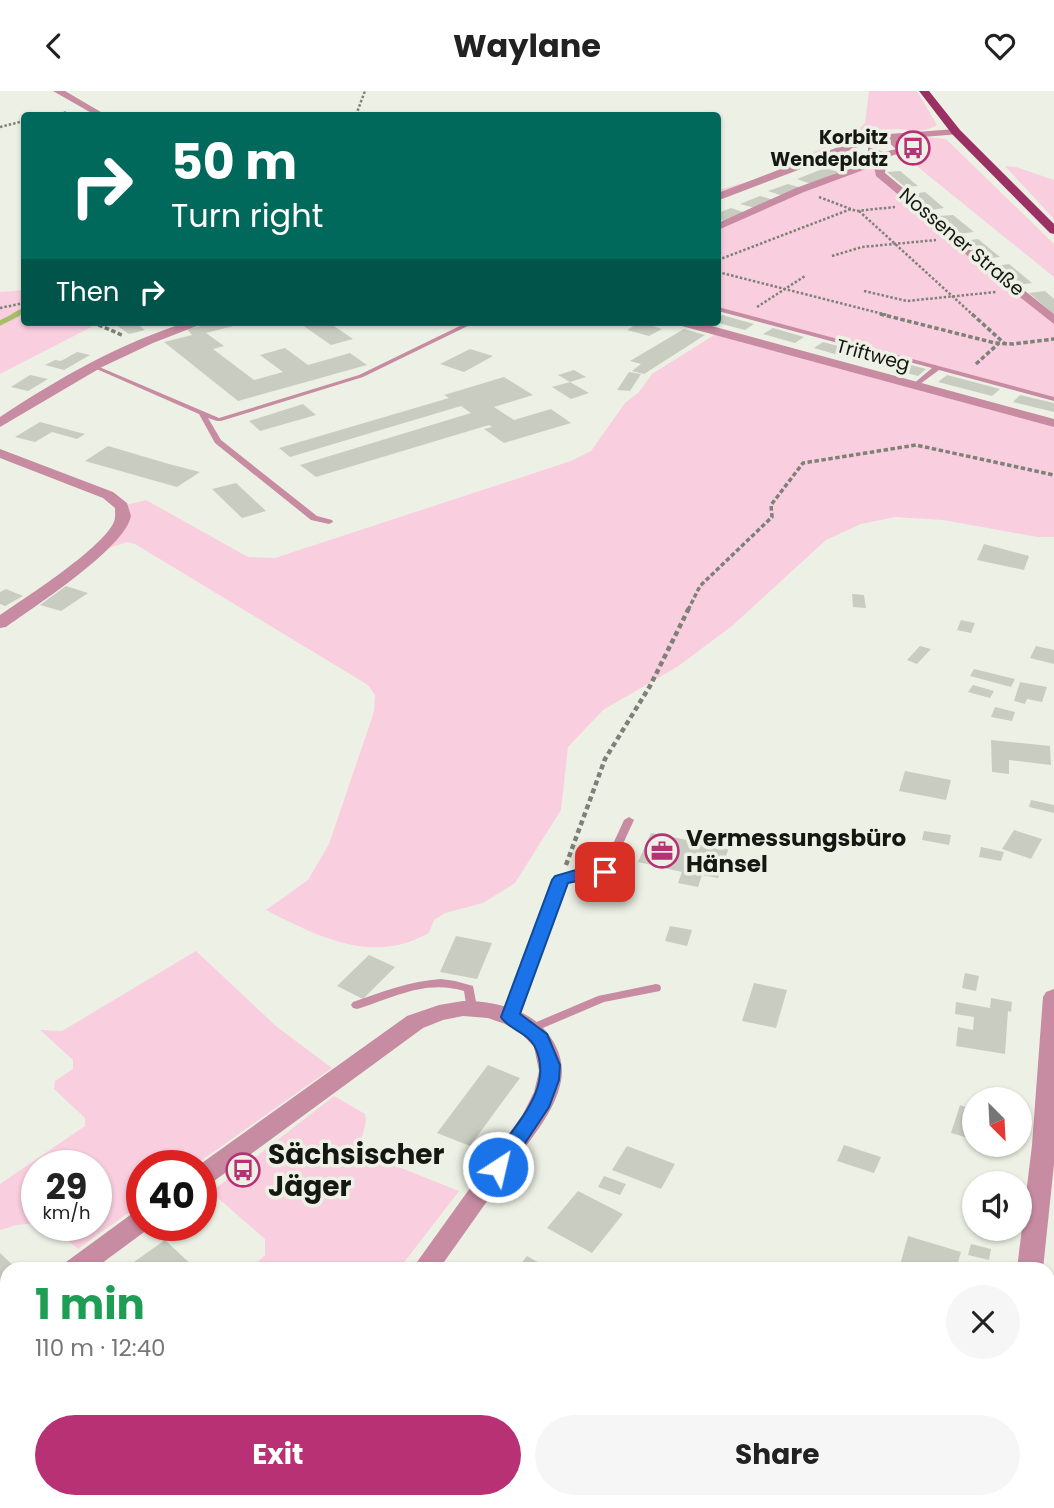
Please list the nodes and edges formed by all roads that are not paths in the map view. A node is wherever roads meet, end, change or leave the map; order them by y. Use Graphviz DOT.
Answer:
graph roads {
  1 [pos="58,91"];
  2 [pos="924,91"];
  3 [pos="96,112"];
  4 [pos="956,132"];
  5 [pos="888,137"];
  6 [pos="858,143"];
  7 [pos="881,158"];
  8 [pos="721,196"];
  9 [pos="721,226"];
  10 [pos="1054,231"];
  11 [pos="721,310"];
  12 [pos="1054,320"];
  13 [pos="188,326"];
  14 [pos="465,326"];
  15 [pos="697,326"];
  16 [pos="95,367"];
  17 [pos="936,369"];
  18 [pos="914,386"];
  19 [pos="1054,399"];
  20 [pos="202,413"];
  21 [pos="0,423"];
  22 [pos="1054,423"];
  23 [pos="0,453"];
  24 [pos="329,521"];
  25 [pos="0,623"];
  26 [pos="629,820"];
  27 [pos="656,988"];
  28 [pos="1054,997"];
  29 [pos="357,1005"];
  30 [pos="471,1007"];
  31 [pos="510,1017"];
  32 [pos="531,1029"];
  33 [pos="217,1165"];
  34 [pos="126,1232"];
  35 [pos="85,1262"];
  36 [pos="430,1262"];
  37 [pos="1031,1262"];
  1 -- 3 [label="street"];
  2 -- 4 [label="main road"];
  4 -- 5 [label="street"];
  4 -- 10 [label="main road"];
  5 -- 6 [label="street"];
  5 -- 7 [label="street"];
  6 -- 7 [label="street"];
  6 -- 8 [label="street"];
  7 -- 9 [label="street"];
  7 -- 12 [label="street, Nossener Straße"];
  11 -- 17 [label="lane"];
  13 -- 16 [label="street"];
  14 -- 20 [label="lane"];
  15 -- 18 [label="street, Triftweg"];
  16 -- 20 [label="lane"];
  16 -- 21 [label="street"];
  17 -- 18 [label="lane"];
  17 -- 19 [label="lane"];
  18 -- 22 [label="street, Triftweg"];
  20 -- 24 [label="lane"];
  23 -- 25 [label="street"];
  26 -- 31 [label="lane"];
  27 -- 32 [label="lane"];
  28 -- 37 [label="street"];
  29 -- 30 [label="lane"];
  30 -- 31 [label="street"];
  30 -- 33 [label="street"];
  31 -- 32 [label="street"];
  32 -- 36 [label="street"];
  34 -- 35 [label="street"];
}
